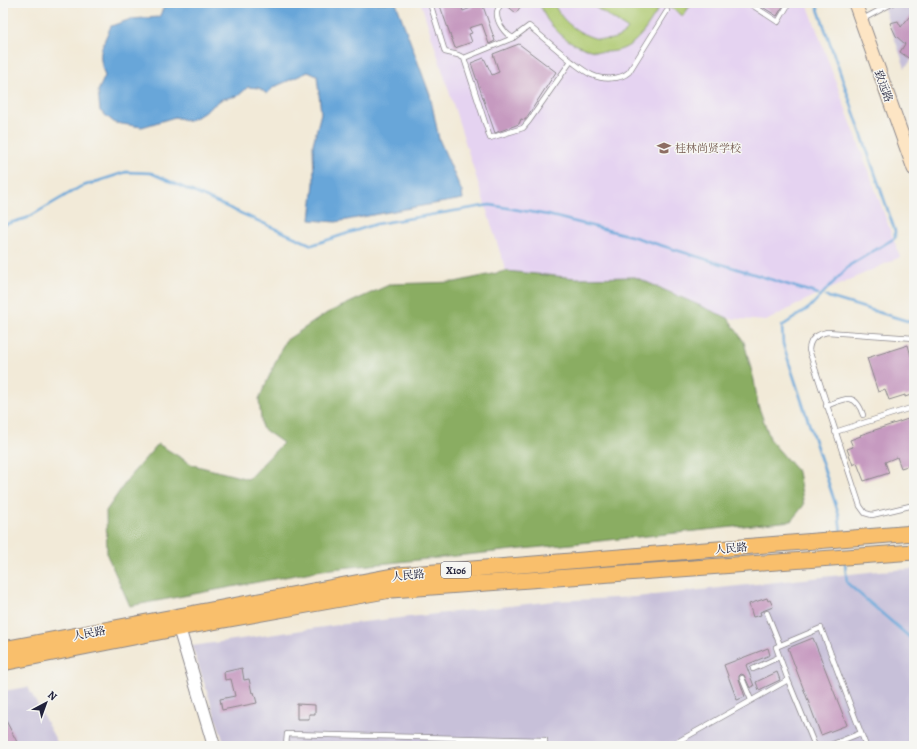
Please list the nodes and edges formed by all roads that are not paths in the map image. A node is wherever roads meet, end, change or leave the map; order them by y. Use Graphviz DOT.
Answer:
graph roads {
  1 [pos="430,3"];
  2 [pos="501,3"];
  3 [pos="749,3"];
  4 [pos="789,3"];
  5 [pos="855,3"];
  6 [pos="893,3"];
  7 [pos="667,11"];
  8 [pos="861,20"];
  9 [pos="514,38"];
  10 [pos="464,58"];
  11 [pos="571,61"];
  12 [pos="914,168"];
  13 [pos="914,338"];
  14 [pos="826,406"];
  15 [pos="914,407"];
  16 [pos="863,415"];
  17 [pos="835,432"];
  18 [pos="914,505"];
  19 [pos="914,533"];
  20 [pos="914,552"];
  21 [pos="767,613"];
  22 [pos="179,628"];
  23 [pos="780,645"];
  24 [pos="3,649"];
  25 [pos="779,657"];
  26 [pos="3,663"];
  27 [pos="754,669"];
  28 [pos="742,678"];
  29 [pos="788,680"];
  30 [pos="751,700"];
  31 [pos="861,733"];
  32 [pos="214,746"];
  33 [pos="286,746"];
  34 [pos="545,746"];
  35 [pos="670,746"];
  36 [pos="815,746"];
  37 [pos="828,746"];
  38 [pos="866,746"];
  1 -- 10 [label="lane"];
  2 -- 9 [label="lane"];
  3 -- 4 [label="lane"];
  5 -- 8 [label="main road, 致远路"];
  6 -- 8 [label="lane"];
  7 -- 11 [label="lane"];
  8 -- 12 [label="main road, 致远路"];
  9 -- 10 [label="lane"];
  9 -- 11 [label="lane"];
  10 -- 11 [label="lane"];
  13 -- 14 [label="lane"];
  14 -- 16 [label="lane"];
  14 -- 17 [label="lane"];
  15 -- 17 [label="lane"];
  17 -- 18 [label="lane"];
  19 -- 24 [label="main road, 人民路 / X106"];
  20 -- 22 [label="main road, 人民路 / X106"];
  21 -- 23 [label="lane"];
  22 -- 26 [label="main road, 人民路 / X106"];
  22 -- 32 [label="street"];
  23 -- 25 [label="lane"];
  23 -- 31 [label="lane"];
  25 -- 27 [label="lane"];
  25 -- 29 [label="lane"];
  28 -- 30 [label="lane"];
  29 -- 30 [label="lane"];
  29 -- 36 [label="lane"];
  30 -- 35 [label="lane"];
  31 -- 37 [label="lane"];
  31 -- 38 [label="lane"];
  33 -- 34 [label="lane"];
}
